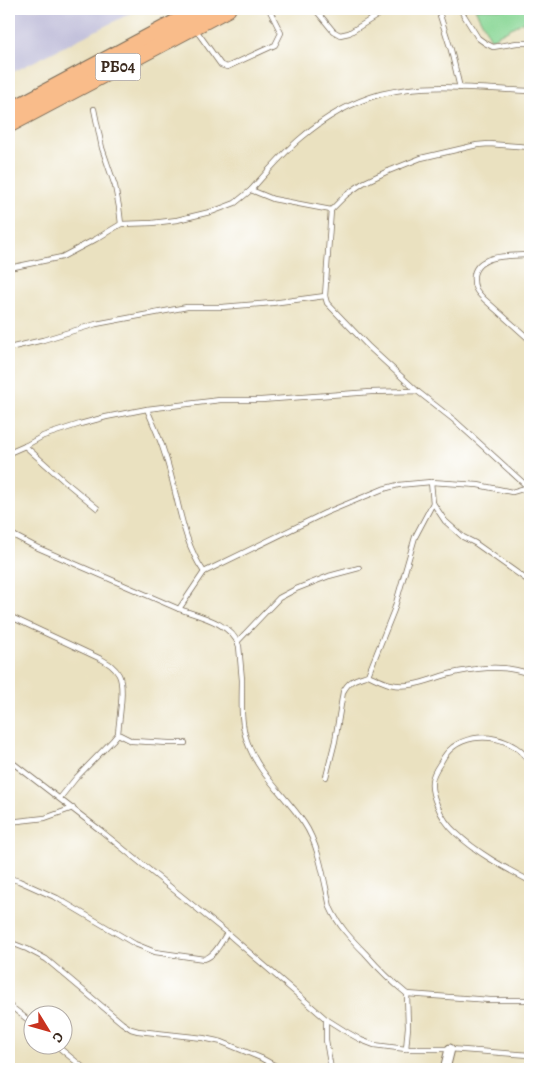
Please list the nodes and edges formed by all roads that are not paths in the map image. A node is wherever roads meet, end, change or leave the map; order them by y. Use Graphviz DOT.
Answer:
graph roads {
  1 [pos="200,9"];
  2 [pos="228,9"];
  3 [pos="269,9"];
  4 [pos="315,9"];
  5 [pos="438,9"];
  6 [pos="460,9"];
  7 [pos="386,10"];
  8 [pos="194,27"];
  9 [pos="530,43"];
  10 [pos="460,88"];
  11 [pos="530,91"];
  12 [pos="94,109"];
  13 [pos="9,111"];
  14 [pos="9,125"];
  15 [pos="530,147"];
  16 [pos="250,190"];
  17 [pos="331,210"];
  18 [pos="121,224"];
  19 [pos="530,255"];
  20 [pos="9,268"];
  21 [pos="325,296"];
  22 [pos="530,340"];
  23 [pos="9,348"];
  24 [pos="417,391"];
  25 [pos="147,409"];
  26 [pos="25,446"];
  27 [pos="9,453"];
  28 [pos="431,482"];
  29 [pos="530,488"];
  30 [pos="433,503"];
  31 [pos="98,508"];
  32 [pos="9,533"];
  33 [pos="360,568"];
  34 [pos="204,572"];
  35 [pos="530,582"];
  36 [pos="179,609"];
  37 [pos="9,616"];
  38 [pos="238,641"];
  39 [pos="530,674"];
  40 [pos="368,675"];
  41 [pos="118,734"];
  42 [pos="185,743"];
  43 [pos="9,760"];
  44 [pos="530,764"];
  45 [pos="326,777"];
  46 [pos="60,798"];
  47 [pos="73,808"];
  48 [pos="9,822"];
  49 [pos="9,878"];
  50 [pos="530,881"];
  51 [pos="227,933"];
  52 [pos="9,942"];
  53 [pos="407,994"];
  54 [pos="530,1000"];
  55 [pos="9,1005"];
  56 [pos="22,1015"];
  57 [pos="326,1019"];
  58 [pos="406,1049"];
  59 [pos="450,1049"];
  60 [pos="530,1055"];
  61 [pos="69,1056"];
  62 [pos="85,1069"];
  63 [pos="281,1069"];
  64 [pos="331,1069"];
  65 [pos="445,1069"];
  1 -- 13 [label="highway, РБ04"];
  2 -- 8 [label="highway, РБ04"];
  3 -- 8 [label="lane"];
  4 -- 7 [label="lane"];
  5 -- 10 [label="lane"];
  6 -- 9 [label="lane"];
  8 -- 14 [label="highway, РБ04"];
  10 -- 11 [label="lane"];
  10 -- 16 [label="lane"];
  12 -- 18 [label="lane"];
  15 -- 17 [label="lane"];
  16 -- 17 [label="lane"];
  16 -- 18 [label="lane"];
  17 -- 21 [label="lane"];
  18 -- 20 [label="lane"];
  19 -- 22 [label="lane"];
  21 -- 23 [label="lane"];
  21 -- 24 [label="lane"];
  24 -- 25 [label="lane"];
  24 -- 29 [label="lane"];
  25 -- 26 [label="lane"];
  25 -- 34 [label="lane"];
  26 -- 27 [label="lane"];
  26 -- 31 [label="lane"];
  28 -- 29 [label="lane"];
  28 -- 30 [label="lane"];
  28 -- 34 [label="lane"];
  30 -- 35 [label="lane"];
  30 -- 40 [label="lane"];
  32 -- 36 [label="lane"];
  33 -- 38 [label="lane"];
  34 -- 36 [label="lane"];
  36 -- 38 [label="lane"];
  37 -- 41 [label="lane"];
  38 -- 53 [label="lane"];
  39 -- 40 [label="lane"];
  40 -- 45 [label="lane"];
  41 -- 42 [label="lane"];
  41 -- 46 [label="lane"];
  43 -- 46 [label="lane"];
  44 -- 50 [label="lane"];
  46 -- 47 [label="lane"];
  47 -- 48 [label="lane"];
  47 -- 51 [label="lane"];
  49 -- 51 [label="lane"];
  51 -- 57 [label="lane"];
  52 -- 63 [label="lane"];
  53 -- 54 [label="lane"];
  53 -- 58 [label="lane"];
  55 -- 56 [label="lane"];
  57 -- 58 [label="lane"];
  57 -- 64 [label="lane"];
  58 -- 59 [label="lane"];
  59 -- 60 [label="lane"];
  59 -- 65 [label="street"];
  61 -- 62 [label="lane"];
}
